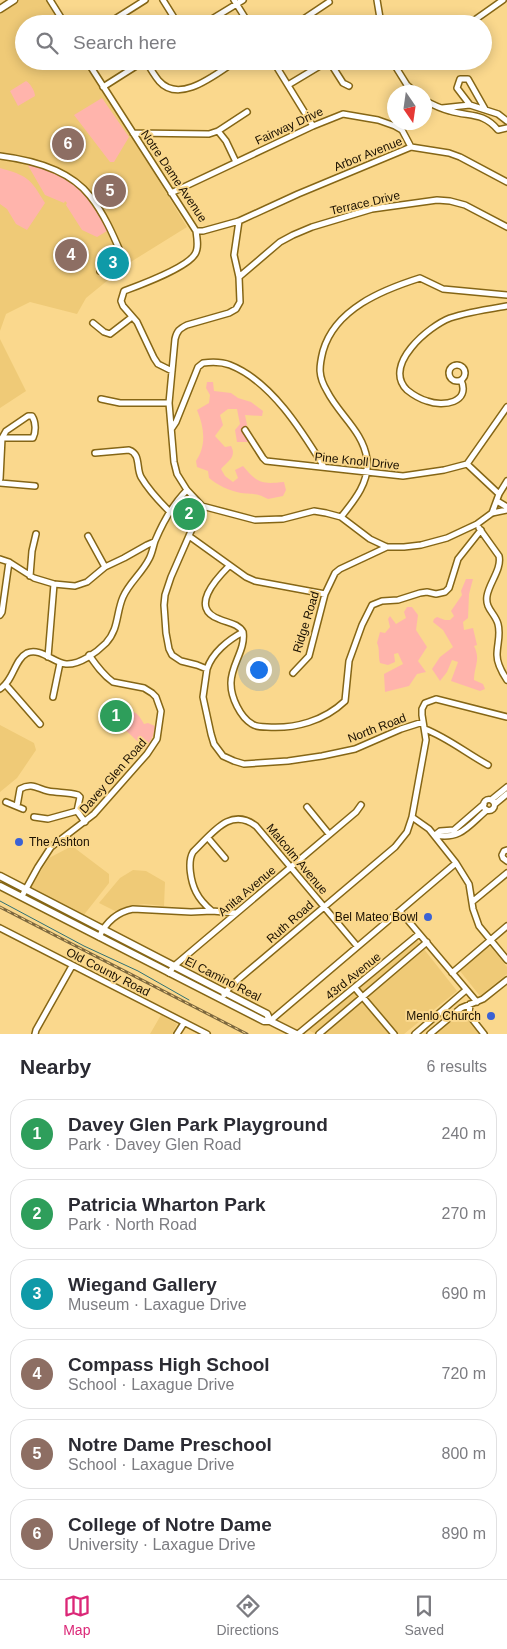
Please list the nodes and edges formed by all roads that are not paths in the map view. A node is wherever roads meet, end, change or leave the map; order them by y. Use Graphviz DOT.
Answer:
graph roads {
  1 [pos="14,0"];
  2 [pos="50,0"];
  3 [pos="145,0"];
  4 [pos="164,0"];
  5 [pos="243,0"];
  6 [pos="377,0"];
  7 [pos="503,0"];
  8 [pos="236,2"];
  9 [pos="329,2"];
  10 [pos="0,8"];
  11 [pos="59,15"];
  12 [pos="121,15"];
  13 [pos="173,15"];
  14 [pos="217,15"];
  15 [pos="244,15"];
  16 [pos="310,15"];
  17 [pos="380,15"];
  18 [pos="482,15"];
  19 [pos="92,70"];
  20 [pos="130,70"];
  21 [pos="151,70"];
  22 [pos="221,70"];
  23 [pos="279,70"];
  24 [pos="313,70"];
  25 [pos="334,70"];
  26 [pos="398,70"];
  27 [pos="288,85"];
  28 [pos="407,85"];
  29 [pos="102,86"];
  30 [pos="349,86"];
  31 [pos="432,104"];
  32 [pos="470,104"];
  33 [pos="441,108"];
  34 [pos="485,109"];
  35 [pos="248,112"];
  36 [pos="507,121"];
  37 [pos="313,126"];
  38 [pos="507,128"];
  39 [pos="218,131"];
  40 [pos="133,133"];
  41 [pos="411,147"];
  42 [pos="0,156"];
  43 [pos="236,162"];
  44 [pos="507,182"];
  45 [pos="171,193"];
  46 [pos="239,221"];
  47 [pos="507,228"];
  48 [pos="196,231"];
  49 [pos="100,270"];
  50 [pos="239,277"];
  51 [pos="507,295"];
  52 [pos="507,306"];
  53 [pos="132,317"];
  54 [pos="93,323"];
  55 [pos="172,372"];
  56 [pos="461,380"];
  57 [pos="101,399"];
  58 [pos="169,403"];
  59 [pos="507,407"];
  60 [pos="171,428"];
  61 [pos="245,430"];
  62 [pos="2,438"];
  63 [pos="95,453"];
  64 [pos="466,464"];
  65 [pos="324,467"];
  66 [pos="367,473"];
  67 [pos="0,481"];
  68 [pos="507,481"];
  69 [pos="35,486"];
  70 [pos="187,490"];
  71 [pos="499,494"];
  72 [pos="498,501"];
  73 [pos="202,506"];
  74 [pos="507,509"];
  75 [pos="169,511"];
  76 [pos="492,513"];
  77 [pos="341,517"];
  78 [pos="477,524"];
  79 [pos="481,530"];
  80 [pos="36,534"];
  81 [pos="88,536"];
  82 [pos="189,536"];
  83 [pos="154,542"];
  84 [pos="375,542"];
  85 [pos="387,547"];
  86 [pos="375,552"];
  87 [pos="0,559"];
  88 [pos="9,562"];
  89 [pos="229,566"];
  90 [pos="105,567"];
  91 [pos="30,576"];
  92 [pos="54,584"];
  93 [pos="325,594"];
  94 [pos="0,615"];
  95 [pos="243,632"];
  96 [pos="89,655"];
  97 [pos="48,657"];
  98 [pos="60,662"];
  99 [pos="206,669"];
  100 [pos="293,673"];
  101 [pos="507,680"];
  102 [pos="6,685"];
  103 [pos="0,689"];
  104 [pos="53,698"];
  105 [pos="507,717"];
  106 [pos="424,722"];
  107 [pos="40,724"];
  108 [pos="425,729"];
  109 [pos="488,765"];
  110 [pos="507,787"];
  111 [pos="507,794"];
  112 [pos="6,802"];
  113 [pos="493,802"];
  114 [pos="484,804"];
  115 [pos="361,805"];
  116 [pos="17,806"];
  117 [pos="307,808"];
  118 [pos="23,809"];
  119 [pos="487,810"];
  120 [pos="77,811"];
  121 [pos="34,817"];
  122 [pos="412,817"];
  123 [pos="85,822"];
  124 [pos="329,834"];
  125 [pos="435,835"];
  126 [pos="208,838"];
  127 [pos="507,850"];
  128 [pos="225,858"];
  129 [pos="507,861"];
  130 [pos="456,863"];
  131 [pos="291,867"];
  132 [pos="507,873"];
  133 [pos="0,876"];
  134 [pos="0,886"];
  135 [pos="26,889"];
  136 [pos="22,896"];
  137 [pos="472,902"];
  138 [pos="324,907"];
  139 [pos="400,910"];
  140 [pos="212,911"];
  141 [pos="235,913"];
  142 [pos="507,926"];
  143 [pos="0,928"];
  144 [pos="102,930"];
  145 [pos="419,934"];
  146 [pos="99,937"];
  147 [pos="490,940"];
  148 [pos="427,942"];
  149 [pos="357,946"];
  150 [pos="507,960"];
  151 [pos="72,966"];
  152 [pos="174,966"];
  153 [pos="169,973"];
  154 [pos="452,973"];
  155 [pos="507,980"];
  156 [pos="355,988"];
  157 [pos="466,990"];
  158 [pos="225,993"];
  159 [pos="362,997"];
  160 [pos="221,1000"];
  161 [pos="477,1002"];
  162 [pos="470,1004"];
  163 [pos="270,1020"];
  164 [pos="184,1022"];
  165 [pos="35,1034"];
  166 [pos="177,1034"];
  167 [pos="207,1034"];
  168 [pos="297,1034"];
  169 [pos="319,1034"];
  170 [pos="394,1034"];
  171 [pos="415,1034"];
  172 [pos="430,1034"];
  173 [pos="484,1034"];
  1 -- 10 [label="main road"];
  2 -- 11 [label="street"];
  3 -- 12 [label="street"];
  4 -- 13 [label="street"];
  5 -- 8 [label="street"];
  6 -- 17 [label="street"];
  7 -- 18 [label="street"];
  8 -- 14 [label="street"];
  8 -- 15 [label="street"];
  9 -- 16 [label="street"];
  19 -- 29 [label="street, Notre Dame Avenue"];
  20 -- 29 [label="street"];
  21 -- 22 [label="street"];
  23 -- 27 [label="street"];
  24 -- 27 [label="street"];
  25 -- 30 [label="street"];
  26 -- 28 [label="street"];
  27 -- 37 [label="street"];
  29 -- 40 [label="street, Notre Dame Avenue"];
  31 -- 33 [label="street"];
  32 -- 33 [label="street"];
  32 -- 34 [label="street"];
  32 -- 34 [label="street"];
  33 -- 38 [label="street"];
  34 -- 36 [label="street"];
  35 -- 39 [label="street"];
  37 -- 41 [label="street, Fairway Drive"];
  37 -- 43 [label="street, Fairway Drive"];
  39 -- 40 [label="street"];
  39 -- 43 [label="street"];
  40 -- 45 [label="street, Notre Dame Avenue"];
  41 -- 44 [label="street, Arbor Avenue"];
  41 -- 46 [label="street, Arbor Avenue"];
  42 -- 49 [label="street"];
  43 -- 45 [label="street, Fairway Drive"];
  45 -- 48 [label="street, Notre Dame Avenue"];
  46 -- 48 [label="street, Notre Dame Avenue"];
  46 -- 50 [label="street"];
  47 -- 50 [label="street, Terrace Drive"];
  48 -- 53 [label="street"];
  50 -- 55 [label="street"];
  51 -- 66 [label="street"];
  52 -- 56 [label="street"];
  53 -- 54 [label="street"];
  53 -- 55 [label="street"];
  55 -- 58 [label="street"];
  57 -- 58 [label="street"];
  58 -- 60 [label="street"];
  59 -- 64 [label="street"];
  60 -- 65 [label="street"];
  60 -- 70 [label="street"];
  61 -- 65 [label="street, Pine Knoll Drive"];
  62 -- 62 [label="street"];
  62 -- 67 [label="street"];
  63 -- 75 [label="street"];
  64 -- 66 [label="street, Pine Knoll Drive"];
  64 -- 71 [label="street"];
  65 -- 66 [label="street, Pine Knoll Drive"];
  66 -- 77 [label="street"];
  67 -- 69 [label="street"];
  68 -- 71 [label="street"];
  70 -- 73 [label="street"];
  70 -- 75 [label="street"];
  71 -- 72 [label="street"];
  72 -- 74 [label="street"];
  72 -- 76 [label="street"];
  73 -- 77 [label="street"];
  73 -- 82 [label="street"];
  74 -- 76 [label="street"];
  75 -- 83 [label="street"];
  76 -- 78 [label="street"];
  77 -- 84 [label="street"];
  78 -- 79 [label="street"];
  78 -- 85 [label="street"];
  79 -- 95 [label="street"];
  79 -- 101 [label="street"];
  80 -- 91 [label="street"];
  81 -- 90 [label="street"];
  82 -- 89 [label="street"];
  82 -- 99 [label="street"];
  83 -- 90 [label="street"];
  83 -- 96 [label="street"];
  84 -- 85 [label="street"];
  84 -- 86 [label="street"];
  85 -- 86 [label="street, Ridge Road"];
  86 -- 93 [label="street, Ridge Road"];
  87 -- 88 [label="street"];
  88 -- 91 [label="street"];
  88 -- 94 [label="street"];
  89 -- 93 [label="street"];
  89 -- 95 [label="street"];
  90 -- 92 [label="street"];
  91 -- 92 [label="street"];
  92 -- 97 [label="street"];
  93 -- 100 [label="street, Ridge Road"];
  95 -- 99 [label="street"];
  96 -- 98 [label="street"];
  96 -- 123 [label="street, Davey Glen Road"];
  97 -- 98 [label="street"];
  97 -- 102 [label="street"];
  98 -- 104 [label="street"];
  99 -- 106 [label="street, North Road"];
  102 -- 103 [label="street"];
  102 -- 107 [label="street"];
  105 -- 106 [label="street"];
  106 -- 108 [label="street, North Road"];
  108 -- 109 [label="street"];
  108 -- 122 [label="street, North Road"];
  110 -- 113 [label="street"];
  111 -- 113 [label="street"];
  112 -- 116 [label="street"];
  113 -- 114 [label="street"];
  113 -- 119 [label="street"];
  114 -- 119 [label="street"];
  114 -- 125 [label="street"];
  115 -- 124 [label="street, Anita Avenue"];
  116 -- 118 [label="street"];
  116 -- 120 [label="street"];
  117 -- 124 [label="street"];
  119 -- 125 [label="street"];
  120 -- 121 [label="street"];
  120 -- 123 [label="street"];
  122 -- 125 [label="street"];
  122 -- 138 [label="street, Ruth Road"];
  123 -- 135 [label="street, Davey Glen Road"];
  124 -- 131 [label="street, Anita Avenue"];
  125 -- 130 [label="street"];
  126 -- 128 [label="street"];
  126 -- 131 [label="street, Malcolm Avenue"];
  126 -- 140 [label="street, Malcolm Avenue"];
  127 -- 129 [label="street"];
  130 -- 137 [label="street"];
  130 -- 139 [label="street"];
  131 -- 138 [label="street, Malcolm Avenue"];
  131 -- 141 [label="street, Anita Avenue"];
  132 -- 137 [label="street"];
  133 -- 135 [label="main road, El Camino Real"];
  134 -- 136 [label="main road, El Camino Real"];
  135 -- 136 [label="street, Davey Glen Road"];
  135 -- 144 [label="main road, El Camino Real"];
  136 -- 146 [label="main road, El Camino Real"];
  137 -- 147 [label="street"];
  138 -- 149 [label="street, Malcolm Avenue"];
  138 -- 158 [label="street, Ruth Road"];
  139 -- 145 [label="street"];
  139 -- 149 [label="street"];
  140 -- 141 [label="street"];
  140 -- 144 [label="street"];
  141 -- 152 [label="street, Anita Avenue"];
  142 -- 147 [label="street"];
  143 -- 151 [label="street, Old County Road"];
  144 -- 146 [label="street"];
  144 -- 152 [label="main road, El Camino Real"];
  145 -- 148 [label="street"];
  145 -- 156 [label="street, 43rd Avenue"];
  146 -- 153 [label="main road, El Camino Real"];
  147 -- 150 [label="street"];
  147 -- 154 [label="street"];
  148 -- 154 [label="street"];
  148 -- 159 [label="street, 43rd Avenue"];
  149 -- 163 [label="street"];
  151 -- 164 [label="street, Old County Road"];
  151 -- 165 [label="street"];
  152 -- 153 [label="street, Anita Avenue"];
  152 -- 158 [label="main road, El Camino Real"];
  153 -- 160 [label="main road, El Camino Real"];
  154 -- 157 [label="street"];
  155 -- 161 [label="street"];
  156 -- 159 [label="street"];
  156 -- 168 [label="street, 43rd Avenue"];
  157 -- 161 [label="street"];
  157 -- 171 [label="street"];
  158 -- 160 [label="street, Ruth Road"];
  158 -- 163 [label="main road, El Camino Real"];
  159 -- 169 [label="street, 43rd Avenue"];
  159 -- 170 [label="street"];
  160 -- 163 [label="main road, El Camino Real"];
  161 -- 162 [label="street"];
  162 -- 172 [label="street"];
  162 -- 173 [label="street"];
  163 -- 168 [label="main road"];
  164 -- 166 [label="street"];
  164 -- 167 [label="street, Old County Road"];
}
